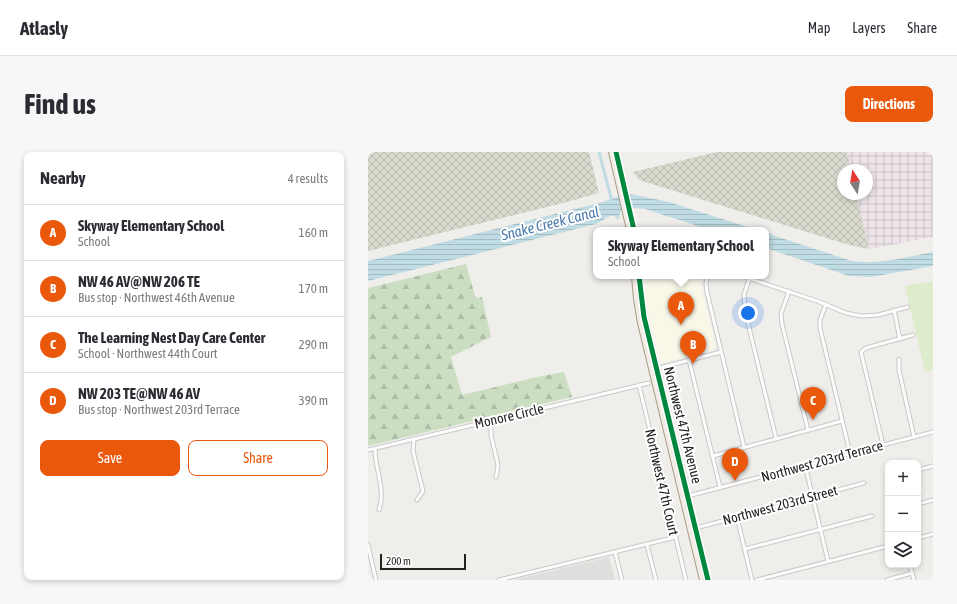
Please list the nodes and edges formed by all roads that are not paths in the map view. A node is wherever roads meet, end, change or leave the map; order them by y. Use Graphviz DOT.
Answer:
graph roads {
  1 [pos="611,152"];
  2 [pos="616,152"];
  3 [pos="623,193"];
  4 [pos="628,227"];
  5 [pos="633,227"];
  6 [pos="634,279"];
  7 [pos="639,279"];
  8 [pos="707,279"];
  9 [pos="749,279"];
  10 [pos="788,291"];
  11 [pos="826,304"];
  12 [pos="908,306"];
  13 [pos="894,310"];
  14 [pos="913,335"];
  15 [pos="900,339"];
  16 [pos="721,352"];
  17 [pos="899,359"];
  18 [pos="689,360"];
  19 [pos="657,368"];
  20 [pos="651,370"];
  21 [pos="649,382"];
  22 [pos="639,385"];
  23 [pos="491,420"];
  24 [pos="842,421"];
  25 [pos="808,430"];
  26 [pos="933,432"];
  27 [pos="914,437"];
  28 [pos="776,438"];
  29 [pos="414,439"];
  30 [pos="883,445"];
  31 [pos="744,447"];
  32 [pos="375,449"];
  33 [pos="368,450"];
  34 [pos="850,453"];
  35 [pos="713,456"];
  36 [pos="805,465"];
  37 [pos="933,466"];
  38 [pos="921,469"];
  39 [pos="496,477"];
  40 [pos="864,483"];
  41 [pos="720,487"];
  42 [pos="680,488"];
  43 [pos="688,496"];
  44 [pos="813,496"];
  45 [pos="417,500"];
  46 [pos="933,500"];
  47 [pos="921,503"];
  48 [pos="379,510"];
  49 [pos="872,516"];
  50 [pos="737,517"];
  51 [pos="696,528"];
  52 [pos="821,530"];
  53 [pos="691,534"];
  54 [pos="933,534"];
  55 [pos="676,537"];
  56 [pos="921,537"];
  57 [pos="647,544"];
  58 [pos="368,545"];
  59 [pos="885,547"];
  60 [pos="745,549"];
  61 [pos="615,552"];
  62 [pos="828,561"];
  63 [pos="911,568"];
  64 [pos="912,573"];
  65 [pos="376,580"];
  66 [pos="499,580"];
  67 [pos="622,580"];
  68 [pos="656,580"];
  69 [pos="686,580"];
  70 [pos="702,580"];
  71 [pos="708,580"];
  72 [pos="752,580"];
  73 [pos="757,580"];
  74 [pos="887,580"];
  75 [pos="914,580"];
  1 -- 3 [label="main road"];
  2 -- 3 [label="main road"];
  3 -- 4 [label="main road"];
  3 -- 5 [label="main road"];
  6 -- 20 [label="main road, Northwest 47th Avenue"];
  7 -- 19 [label="main road, Northwest 47th Avenue"];
  8 -- 16 [label="street"];
  9 -- 10 [label="street"];
  9 -- 28 [label="street"];
  10 -- 11 [label="street"];
  10 -- 25 [label="street"];
  11 -- 13 [label="street"];
  11 -- 24 [label="street"];
  12 -- 13 [label="street"];
  13 -- 15 [label="street"];
  14 -- 15 [label="street"];
  15 -- 30 [label="street"];
  16 -- 18 [label="street"];
  16 -- 31 [label="street"];
  17 -- 27 [label="street"];
  18 -- 19 [label="street"];
  18 -- 35 [label="street"];
  19 -- 20 [label="street"];
  19 -- 43 [label="main road, Northwest 47th Avenue"];
  20 -- 42 [label="main road, Northwest 47th Avenue"];
  21 -- 22 [label="street, Monore Circle"];
  22 -- 23 [label="street, Monore Circle"];
  22 -- 55 [label="street, Northwest 47th Court"];
  23 -- 29 [label="street, Monore Circle"];
  23 -- 39 [label="street"];
  24 -- 25 [label="street"];
  24 -- 34 [label="street"];
  25 -- 28 [label="street"];
  26 -- 27 [label="street, Northwest 203rd Terrace"];
  27 -- 30 [label="street, Northwest 203rd Terrace"];
  28 -- 31 [label="street"];
  29 -- 32 [label="street, Monore Circle"];
  29 -- 45 [label="street"];
  30 -- 34 [label="street, Northwest 203rd Terrace"];
  31 -- 35 [label="street"];
  32 -- 33 [label="street, Monore Circle"];
  32 -- 48 [label="street"];
  34 -- 36 [label="street, Northwest 203rd Terrace"];
  35 -- 41 [label="street"];
  36 -- 41 [label="street, Northwest 203rd Terrace"];
  36 -- 44 [label="street"];
  37 -- 38 [label="street"];
  40 -- 44 [label="street, Northwest 203rd Street"];
  41 -- 43 [label="street, Northwest 203rd Terrace"];
  42 -- 43 [label="main road"];
  42 -- 53 [label="main road, Northwest 47th Avenue"];
  43 -- 51 [label="main road, Northwest 47th Avenue"];
  44 -- 50 [label="street, Northwest 203rd Street"];
  44 -- 52 [label="street"];
  46 -- 47 [label="street"];
  49 -- 52 [label="street"];
  50 -- 51 [label="street, Northwest 203rd Street"];
  50 -- 60 [label="street"];
  51 -- 53 [label="main road"];
  51 -- 71 [label="main road, Northwest 47th Avenue"];
  52 -- 60 [label="street"];
  52 -- 62 [label="street"];
  53 -- 70 [label="main road, Northwest 47th Avenue"];
  54 -- 56 [label="street"];
  55 -- 57 [label="street"];
  55 -- 69 [label="street, Northwest 47th Court"];
  57 -- 61 [label="street"];
  57 -- 68 [label="street"];
  58 -- 65 [label="street"];
  59 -- 62 [label="street"];
  60 -- 72 [label="street"];
  61 -- 66 [label="street"];
  61 -- 67 [label="street"];
  62 -- 73 [label="street"];
  63 -- 64 [label="street"];
  64 -- 74 [label="street"];
  64 -- 75 [label="street"];
}
